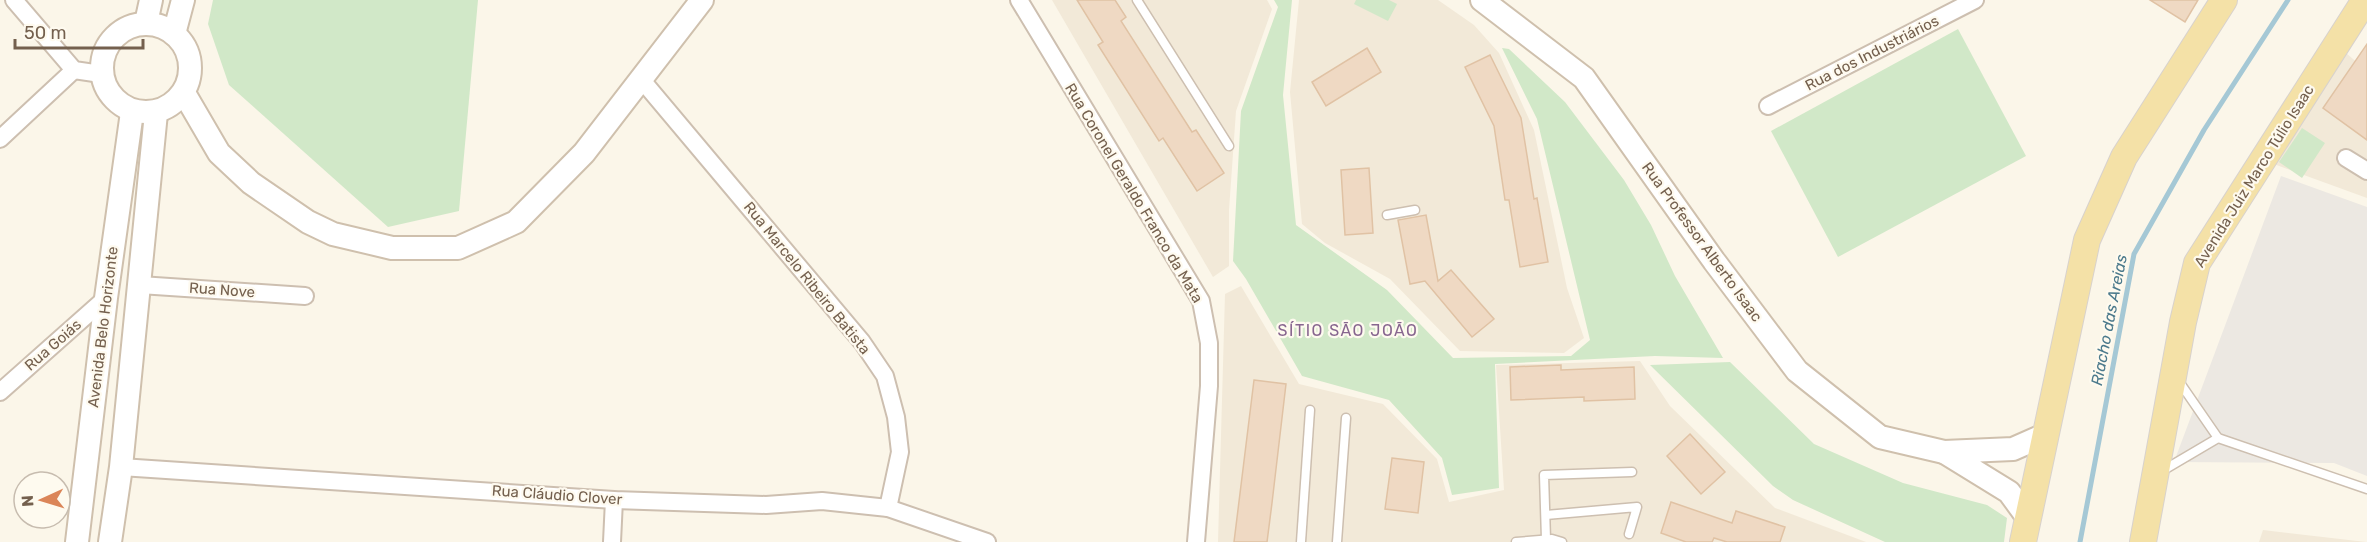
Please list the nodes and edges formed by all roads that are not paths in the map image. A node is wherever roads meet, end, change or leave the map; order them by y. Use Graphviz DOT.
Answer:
graph roads {
  1 [pos="14,0"];
  2 [pos="151,0"];
  3 [pos="183,0"];
  4 [pos="702,0"];
  5 [pos="1019,0"];
  6 [pos="1137,0"];
  7 [pos="1482,0"];
  8 [pos="1975,0"];
  9 [pos="2224,0"];
  10 [pos="2365,0"];
  11 [pos="146,23"];
  12 [pos="174,34"];
  13 [pos="74,70"];
  14 [pos="101,74"];
  15 [pos="641,79"];
  16 [pos="184,93"];
  17 [pos="1768,106"];
  18 [pos="132,112"];
  19 [pos="156,113"];
  20 [pos="0,139"];
  21 [pos="1229,146"];
  22 [pos="2346,158"];
  23 [pos="2367,171"];
  24 [pos="1415,210"];
  25 [pos="1387,215"];
  26 [pos="140,285"];
  27 [pos="305,296"];
  28 [pos="106,298"];
  29 [pos="2174,375"];
  30 [pos="0,392"];
  31 [pos="1310,410"];
  32 [pos="1346,417"];
  33 [pos="2045,435"];
  34 [pos="2218,438"];
  35 [pos="1944,452"];
  36 [pos="121,467"];
  37 [pos="1632,472"];
  38 [pos="2155,474"];
  39 [pos="2367,489"];
  40 [pos="614,500"];
  41 [pos="888,508"];
  42 [pos="1546,515"];
  43 [pos="2026,530"];
  44 [pos="1629,534"];
  45 [pos="1546,539"];
  46 [pos="77,542"];
  47 [pos="110,542"];
  48 [pos="612,542"];
  49 [pos="987,542"];
  50 [pos="1196,542"];
  51 [pos="1301,542"];
  52 [pos="1337,542"];
  53 [pos="1516,542"];
  54 [pos="1562,542"];
  55 [pos="2143,542"];
  1 -- 13 [label="street"];
  2 -- 11 [label="main road"];
  3 -- 12 [label="main road"];
  4 -- 15 [label="main road"];
  5 -- 50 [label="street, Rua Coronel Geraldo Franco da Mata"];
  6 -- 21 [label="lane"];
  7 -- 35 [label="main road, Rua Professor Alberto Isaac"];
  8 -- 17 [label="street, Rua dos Industriários"];
  9 -- 33 [label="main road"];
  10 -- 29 [label="main road, Avenida Juiz Marco Túlio Isaac"];
  11 -- 12 [label="main road"];
  11 -- 14 [label="main road"];
  12 -- 16 [label="main road"];
  13 -- 14 [label="street"];
  13 -- 20 [label="street"];
  14 -- 18 [label="main road"];
  15 -- 16 [label="main road"];
  15 -- 41 [label="street, Rua Marcelo Ribeiro Batista"];
  16 -- 19 [label="main road"];
  18 -- 19 [label="main road"];
  18 -- 28 [label="main road, Avenida Belo Horizonte"];
  19 -- 26 [label="main road, Avenida Belo Horizonte"];
  22 -- 23 [label="street"];
  24 -- 25 [label="lane"];
  26 -- 27 [label="street, Rua Nove"];
  26 -- 36 [label="main road, Avenida Belo Horizonte"];
  28 -- 30 [label="street, Rua Goiás"];
  28 -- 46 [label="main road, Avenida Belo Horizonte"];
  29 -- 34 [label="lane"];
  29 -- 38 [label="main road, Avenida Juiz Marco Túlio Isaac"];
  31 -- 51 [label="lane"];
  32 -- 52 [label="lane"];
  33 -- 35 [label="main road"];
  33 -- 43 [label="main road"];
  34 -- 38 [label="lane"];
  34 -- 39 [label="lane"];
  35 -- 43 [label="main road"];
  36 -- 40 [label="street, Rua Cláudio Clover"];
  36 -- 47 [label="main road, Avenida Belo Horizonte"];
  37 -- 42 [label="lane"];
  38 -- 55 [label="main road, Avenida Juiz Marco Túlio Isaac"];
  40 -- 41 [label="street, Rua Cláudio Clover"];
  40 -- 48 [label="street"];
  41 -- 49 [label="street, Rua Cláudio Clover"];
  42 -- 44 [label="lane"];
  42 -- 45 [label="lane"];
  45 -- 53 [label="lane"];
  45 -- 54 [label="lane"];
}
